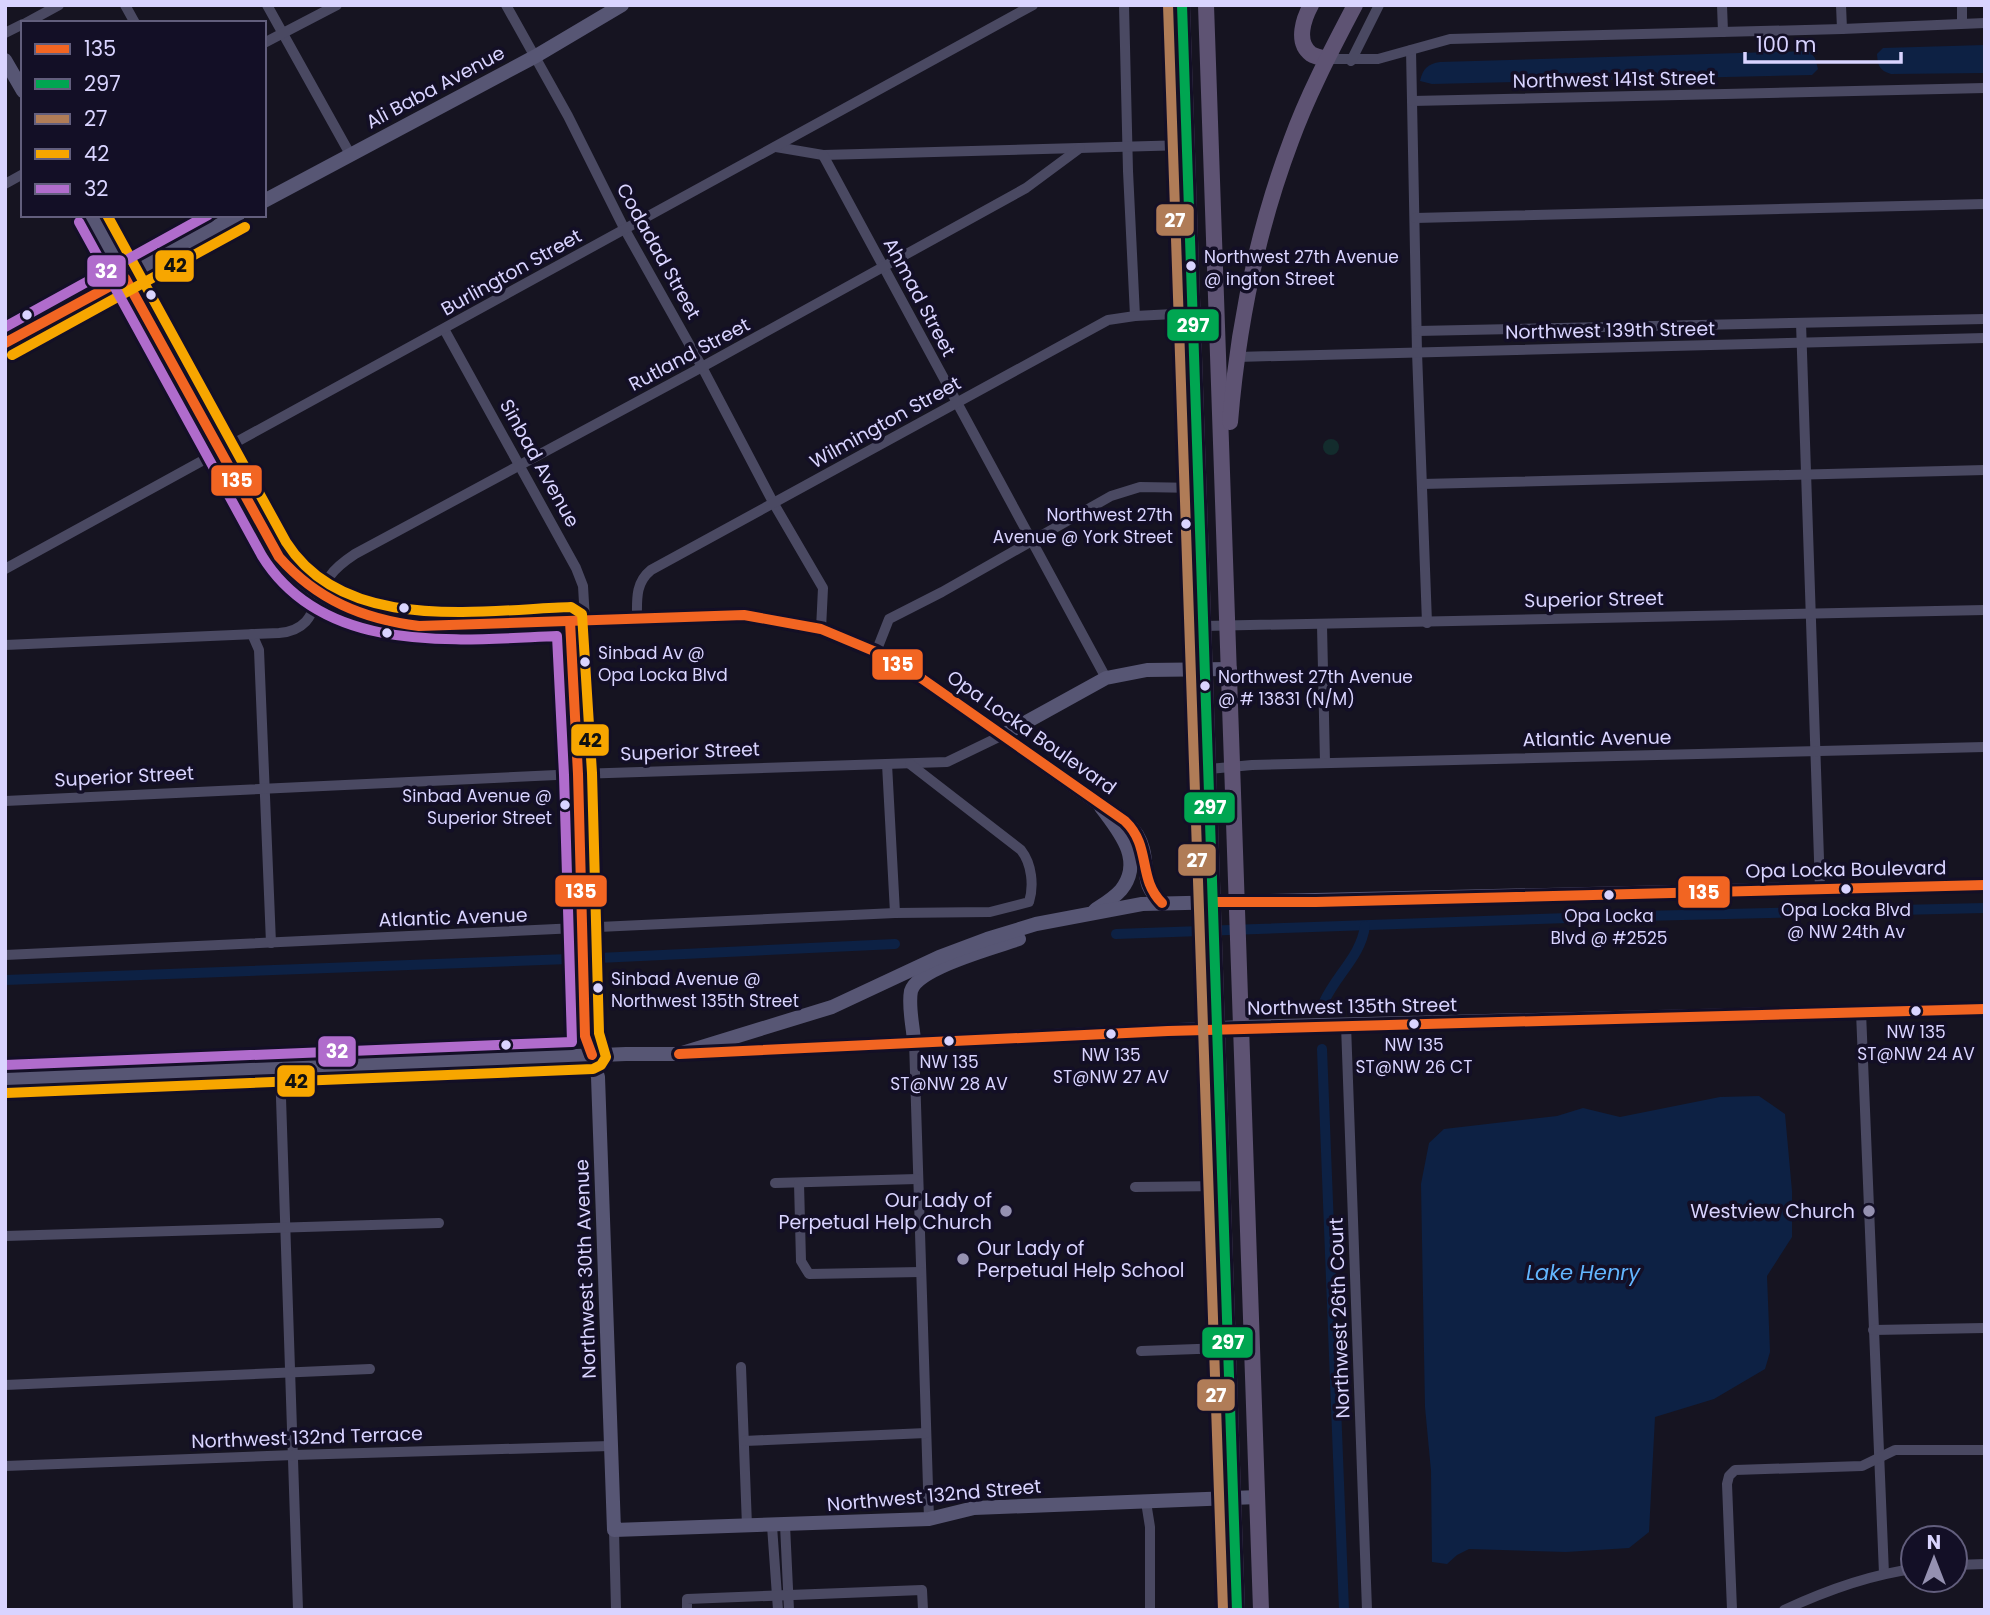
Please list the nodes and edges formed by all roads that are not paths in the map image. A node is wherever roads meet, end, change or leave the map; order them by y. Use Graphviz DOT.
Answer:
graph roads {
  1 [pos="59,5"];
  2 [pos="125,5"];
  3 [pos="267,5"];
  4 [pos="337,5"];
  5 [pos="506,5"];
  6 [pos="622,5"];
  7 [pos="1033,5"];
  8 [pos="1124,5"];
  9 [pos="1182,5"];
  10 [pos="1206,5"];
  11 [pos="1311,5"];
  12 [pos="1355,5"];
  13 [pos="1379,5"];
  14 [pos="1722,5"];
  15 [pos="1841,5"];
  16 [pos="1962,5"];
  17 [pos="28,21"];
  18 [pos="134,21"];
  19 [pos="1962,23"];
  20 [pos="1985,23"];
  21 [pos="21,25"];
  22 [pos="1842,29"];
  23 [pos="1723,32"];
  24 [pos="5,33"];
  25 [pos="282,33"];
  26 [pos="266,42"];
  27 [pos="1411,50"];
  28 [pos="536,56"];
  29 [pos="1327,59"];
  30 [pos="5,60"];
  31 [pos="1351,61"];
  32 [pos="21,88"];
  33 [pos="1985,88"];
  34 [pos="1412,101"];
  35 [pos="1187,145"];
  36 [pos="775,147"];
  37 [pos="1128,147"];
  38 [pos="1080,148"];
  39 [pos="350,154"];
  40 [pos="824,155"];
  41 [pos="21,175"];
  42 [pos="5,184"];
  43 [pos="1189,188"];
  44 [pos="266,200"];
  45 [pos="1985,204"];
  46 [pos="92,217"];
  47 [pos="234,217"];
  48 [pos="1415,218"];
  49 [pos="1214,223"];
  50 [pos="624,228"];
  51 [pos="1190,232"];
  52 [pos="1215,261"];
  53 [pos="884,267"];
  54 [pos="125,278"];
  55 [pos="1193,313"];
  56 [pos="1135,316"];
  57 [pos="1985,319"];
  58 [pos="1801,323"];
  59 [pos="1621,327"];
  60 [pos="444,329"];
  61 [pos="1417,331"];
  62 [pos="1985,338"];
  63 [pos="6,342"];
  64 [pos="1802,343"];
  65 [pos="1621,347"];
  66 [pos="1417,352"];
  67 [pos="1237,357"];
  68 [pos="702,367"];
  69 [pos="957,403"];
  70 [pos="1222,448"];
  71 [pos="219,452"];
  72 [pos="519,465"];
  73 [pos="1985,470"];
  74 [pos="1806,474"];
  75 [pos="1422,484"];
  76 [pos="1199,488"];
  77 [pos="774,503"];
  78 [pos="1032,539"];
  79 [pos="5,569"];
  80 [pos="321,595"];
  81 [pos="1985,610"];
  82 [pos="1812,614"];
  83 [pos="637,619"];
  84 [pos="577,621"];
  85 [pos="1427,622"];
  86 [pos="1322,625"];
  87 [pos="1204,626"];
  88 [pos="1228,626"];
  89 [pos="821,629"];
  90 [pos="252,634"];
  91 [pos="5,645"];
  92 [pos="876,652"];
  93 [pos="1206,669"];
  94 [pos="1230,669"];
  95 [pos="1106,678"];
  96 [pos="1003,735"];
  97 [pos="1985,747"];
  98 [pos="1815,752"];
  99 [pos="1325,763"];
  100 [pos="887,764"];
  101 [pos="910,764"];
  102 [pos="1233,767"];
  103 [pos="1209,769"];
  104 [pos="578,774"];
  105 [pos="265,789"];
  106 [pos="5,801"];
  107 [pos="1098,803"];
  108 [pos="1985,885"];
  109 [pos="1820,889"];
  110 [pos="1162,903"];
  111 [pos="1213,908"];
  112 [pos="1238,909"];
  113 [pos="895,913"];
  114 [pos="1091,913"];
  115 [pos="1050,922"];
  116 [pos="582,929"];
  117 [pos="271,943"];
  118 [pos="5,956"];
  119 [pos="1985,1010"];
  120 [pos="1861,1012"];
  121 [pos="1346,1025"];
  122 [pos="1242,1027"];
  123 [pos="1218,1029"];
  124 [pos="914,1041"];
  125 [pos="592,1055"];
  126 [pos="679,1055"];
  127 [pos="280,1068"];
  128 [pos="5,1079"];
  129 [pos="917,1179"];
  130 [pos="775,1183"];
  131 [pos="799,1183"];
  132 [pos="1223,1186"];
  133 [pos="1135,1187"];
  134 [pos="439,1223"];
  135 [pos="285,1227"];
  136 [pos="5,1236"];
  137 [pos="921,1272"];
  138 [pos="1985,1328"];
  139 [pos="1873,1330"];
  140 [pos="1253,1347"];
  141 [pos="1228,1348"];
  142 [pos="1141,1351"];
  143 [pos="741,1367"];
  144 [pos="370,1369"];
  145 [pos="291,1371"];
  146 [pos="5,1385"];
  147 [pos="926,1433"];
  148 [pos="744,1441"];
  149 [pos="610,1446"];
  150 [pos="1985,1450"];
  151 [pos="294,1455"];
  152 [pos="1879,1458"];
  153 [pos="5,1466"];
  154 [pos="1258,1497"];
  155 [pos="1234,1499"];
  156 [pos="1146,1502"];
  157 [pos="929,1519"];
  158 [pos="779,1525"];
  159 [pos="747,1527"];
  160 [pos="614,1530"];
  161 [pos="787,1560"];
  162 [pos="775,1561"];
  163 [pos="1899,1571"];
  164 [pos="1884,1574"];
  165 [pos="783,1596"];
  166 [pos="298,1610"];
  167 [pos="616,1610"];
  168 [pos="687,1610"];
  169 [pos="778,1610"];
  170 [pos="789,1610"];
  171 [pos="923,1610"];
  172 [pos="1150,1610"];
  173 [pos="1237,1610"];
  174 [pos="1262,1610"];
  175 [pos="1367,1610"];
  176 [pos="1732,1610"];
  177 [pos="1784,1610"];
  1 -- 17 [label="street"];
  2 -- 18 [label="street"];
  3 -- 25 [label="street"];
  4 -- 25 [label="street"];
  5 -- 28 [label="street, Codadad Street"];
  6 -- 28 [label="street, Ali Baba Avenue"];
  7 -- 36 [label="street, Burlington Street"];
  8 -- 37 [label="street"];
  9 -- 35 [label="main road"];
  10 -- 49 [label="main road"];
  11 -- 29 [label="main road"];
  12 -- 29 [label="main road"];
  13 -- 31 [label="street"];
  14 -- 23 [label="street"];
  15 -- 22 [label="street"];
  16 -- 19 [label="street"];
  19 -- 20 [label="street"];
  19 -- 22 [label="street"];
  21 -- 24 [label="street"];
  22 -- 23 [label="street"];
  23 -- 27 [label="street"];
  25 -- 26 [label="street"];
  25 -- 39 [label="street"];
  27 -- 31 [label="street"];
  27 -- 34 [label="street"];
  28 -- 39 [label="street, Ali Baba Avenue"];
  28 -- 50 [label="street, Codadad Street"];
  29 -- 31 [label="street"];
  29 -- 67 [label="main road"];
  30 -- 32 [label="street"];
  33 -- 34 [label="street, Northwest 141st Street"];
  34 -- 48 [label="street"];
  35 -- 37 [label="street"];
  35 -- 43 [label="main road"];
  36 -- 40 [label="street"];
  36 -- 50 [label="street, Burlington Street"];
  37 -- 38 [label="street"];
  37 -- 56 [label="street"];
  38 -- 40 [label="street"];
  38 -- 53 [label="street, Rutland Street"];
  39 -- 44 [label="street, Ali Baba Avenue"];
  40 -- 53 [label="street, Ahmad Street"];
  41 -- 42 [label="street"];
  43 -- 49 [label="main road"];
  43 -- 51 [label="main road"];
  45 -- 48 [label="street"];
  46 -- 54 [label="street, Opa Locka Boulevard"];
  47 -- 54 [label="street"];
  48 -- 61 [label="street"];
  49 -- 52 [label="main road"];
  50 -- 60 [label="street, Burlington Street"];
  50 -- 68 [label="street, Codadad Street"];
  51 -- 52 [label="main road"];
  51 -- 55 [label="main road"];
  52 -- 70 [label="main road"];
  53 -- 68 [label="street, Rutland Street"];
  53 -- 69 [label="street, Ahmad Street"];
  54 -- 63 [label="street"];
  54 -- 71 [label="street, Opa Locka Boulevard"];
  55 -- 56 [label="street, Wilmington Street"];
  55 -- 76 [label="main road"];
  56 -- 69 [label="street, Wilmington Street"];
  57 -- 58 [label="street, Northwest 139th Street"];
  58 -- 59 [label="street, Northwest 139th Street"];
  58 -- 64 [label="street"];
  59 -- 61 [label="street, Northwest 139th Street"];
  59 -- 65 [label="street"];
  60 -- 71 [label="street, Burlington Street"];
  60 -- 72 [label="street, Sinbad Avenue"];
  61 -- 66 [label="street"];
  62 -- 64 [label="street, Northwest 139th Street"];
  64 -- 65 [label="street, Northwest 139th Street"];
  64 -- 74 [label="street"];
  65 -- 66 [label="street, Northwest 139th Street"];
  66 -- 67 [label="street, Northwest 139th Street"];
  66 -- 75 [label="street"];
  67 -- 70 [label="main road"];
  68 -- 72 [label="street, Rutland Street"];
  68 -- 77 [label="street, Codadad Street"];
  69 -- 77 [label="street, Wilmington Street"];
  69 -- 78 [label="street, Ahmad Street"];
  70 -- 88 [label="main road"];
  71 -- 79 [label="street, Burlington Street"];
  71 -- 80 [label="street, Opa Locka Boulevard"];
  72 -- 80 [label="street, Rutland Street"];
  72 -- 84 [label="street, Sinbad Avenue"];
  73 -- 74 [label="street"];
  74 -- 75 [label="street"];
  74 -- 82 [label="street"];
  75 -- 85 [label="street"];
  76 -- 78 [label="street"];
  76 -- 87 [label="main road"];
  77 -- 83 [label="street, Wilmington Street"];
  77 -- 89 [label="street, Codadad Street"];
  78 -- 92 [label="street"];
  78 -- 95 [label="street, Ahmad Street"];
  80 -- 84 [label="street, Opa Locka Boulevard"];
  80 -- 90 [label="street, Rutland Street"];
  81 -- 82 [label="street, Superior Street"];
  82 -- 85 [label="street, Superior Street"];
  82 -- 98 [label="street"];
  83 -- 84 [label="street, Opa Locka Boulevard"];
  83 -- 89 [label="street, Opa Locka Boulevard"];
  84 -- 104 [label="street, Sinbad Avenue"];
  85 -- 86 [label="street, Superior Street"];
  86 -- 88 [label="street, Superior Street"];
  86 -- 99 [label="street"];
  87 -- 88 [label="street, Superior Street"];
  87 -- 93 [label="main road"];
  88 -- 94 [label="main road"];
  89 -- 92 [label="street, Opa Locka Boulevard"];
  90 -- 91 [label="street"];
  90 -- 105 [label="street"];
  92 -- 96 [label="street, Opa Locka Boulevard"];
  93 -- 94 [label="street, Superior Street"];
  93 -- 95 [label="street, Superior Street"];
  93 -- 103 [label="main road"];
  94 -- 102 [label="main road"];
  95 -- 96 [label="street, Superior Street"];
  96 -- 101 [label="street, Superior Street"];
  96 -- 107 [label="street, Opa Locka Boulevard"];
  97 -- 98 [label="street, Atlantic Avenue"];
  98 -- 99 [label="street, Atlantic Avenue"];
  98 -- 109 [label="street"];
  99 -- 102 [label="street, Atlantic Avenue"];
  100 -- 101 [label="street, Superior Street"];
  100 -- 104 [label="street, Superior Street"];
  100 -- 113 [label="street"];
  101 -- 113 [label="street, Atlantic Avenue"];
  102 -- 103 [label="street, Atlantic Avenue"];
  102 -- 112 [label="main road"];
  103 -- 111 [label="main road"];
  104 -- 105 [label="street, Superior Street"];
  104 -- 116 [label="street, Sinbad Avenue"];
  105 -- 106 [label="street, Superior Street"];
  105 -- 117 [label="street"];
  107 -- 110 [label="street, Opa Locka Boulevard"];
  107 -- 114 [label="street"];
  108 -- 109 [label="street, Opa Locka Boulevard"];
  109 -- 112 [label="street, Opa Locka Boulevard"];
  110 -- 111 [label="street, Opa Locka Boulevard"];
  110 -- 114 [label="street, Opa Locka Boulevard"];
  111 -- 112 [label="street, Opa Locka Boulevard"];
  111 -- 123 [label="main road"];
  112 -- 122 [label="main road"];
  113 -- 116 [label="street, Atlantic Avenue"];
  114 -- 115 [label="street, Opa Locka Boulevard"];
  115 -- 124 [label="street"];
  115 -- 126 [label="street, Opa Locka Boulevard"];
  116 -- 117 [label="street, Atlantic Avenue"];
  116 -- 125 [label="street, Northwest 30th Avenue"];
  117 -- 118 [label="street, Atlantic Avenue"];
  119 -- 120 [label="street, Northwest 135th Street"];
  120 -- 121 [label="street, Northwest 135th Street"];
  120 -- 139 [label="street"];
  121 -- 122 [label="street, Northwest 135th Street"];
  121 -- 175 [label="street, Northwest 26th Court"];
  122 -- 123 [label="street, Northwest 135th Street"];
  122 -- 140 [label="main road"];
  123 -- 124 [label="street, Northwest 135th Street"];
  123 -- 132 [label="main road"];
  124 -- 126 [label="street, Northwest 135th Street"];
  124 -- 129 [label="street"];
  125 -- 126 [label="street, Opa Locka Boulevard"];
  125 -- 127 [label="street"];
  125 -- 149 [label="street, Northwest 30th Avenue"];
  127 -- 128 [label="street"];
  127 -- 135 [label="street"];
  129 -- 131 [label="street"];
  129 -- 137 [label="street"];
  130 -- 131 [label="street"];
  131 -- 137 [label="street"];
  132 -- 133 [label="street"];
  132 -- 141 [label="main road"];
  134 -- 135 [label="street"];
  135 -- 136 [label="street"];
  135 -- 145 [label="street"];
  137 -- 147 [label="street"];
  138 -- 139 [label="street"];
  139 -- 152 [label="street"];
  140 -- 141 [label="street"];
  140 -- 154 [label="main road"];
  141 -- 142 [label="street"];
  141 -- 155 [label="main road"];
  143 -- 148 [label="street"];
  144 -- 145 [label="street"];
  145 -- 146 [label="street"];
  145 -- 151 [label="street"];
  147 -- 148 [label="street"];
  147 -- 157 [label="street"];
  148 -- 159 [label="street"];
  149 -- 151 [label="street, Northwest 132nd Terrace"];
  149 -- 160 [label="street, Northwest 30th Avenue"];
  150 -- 152 [label="street"];
  151 -- 153 [label="street, Northwest 132nd Terrace"];
  151 -- 166 [label="street"];
  152 -- 164 [label="street"];
  152 -- 176 [label="street"];
  154 -- 155 [label="street, Northwest 132nd Street"];
  154 -- 174 [label="main road"];
  155 -- 156 [label="street, Northwest 132nd Street"];
  155 -- 173 [label="main road"];
  156 -- 157 [label="street, Northwest 132nd Street"];
  156 -- 172 [label="street"];
  157 -- 158 [label="street, Northwest 132nd Street"];
  158 -- 159 [label="street, Northwest 132nd Street"];
  158 -- 161 [label="street"];
  158 -- 162 [label="street"];
  159 -- 160 [label="street, Northwest 132nd Street"];
  160 -- 167 [label="street, Northwest 30th Avenue"];
  161 -- 162 [label="street"];
  161 -- 165 [label="street"];
  162 -- 165 [label="street"];
  163 -- 164 [label="street"];
  164 -- 177 [label="street"];
  165 -- 168 [label="street"];
  165 -- 169 [label="street"];
  165 -- 170 [label="street"];
  165 -- 171 [label="street"];
}
